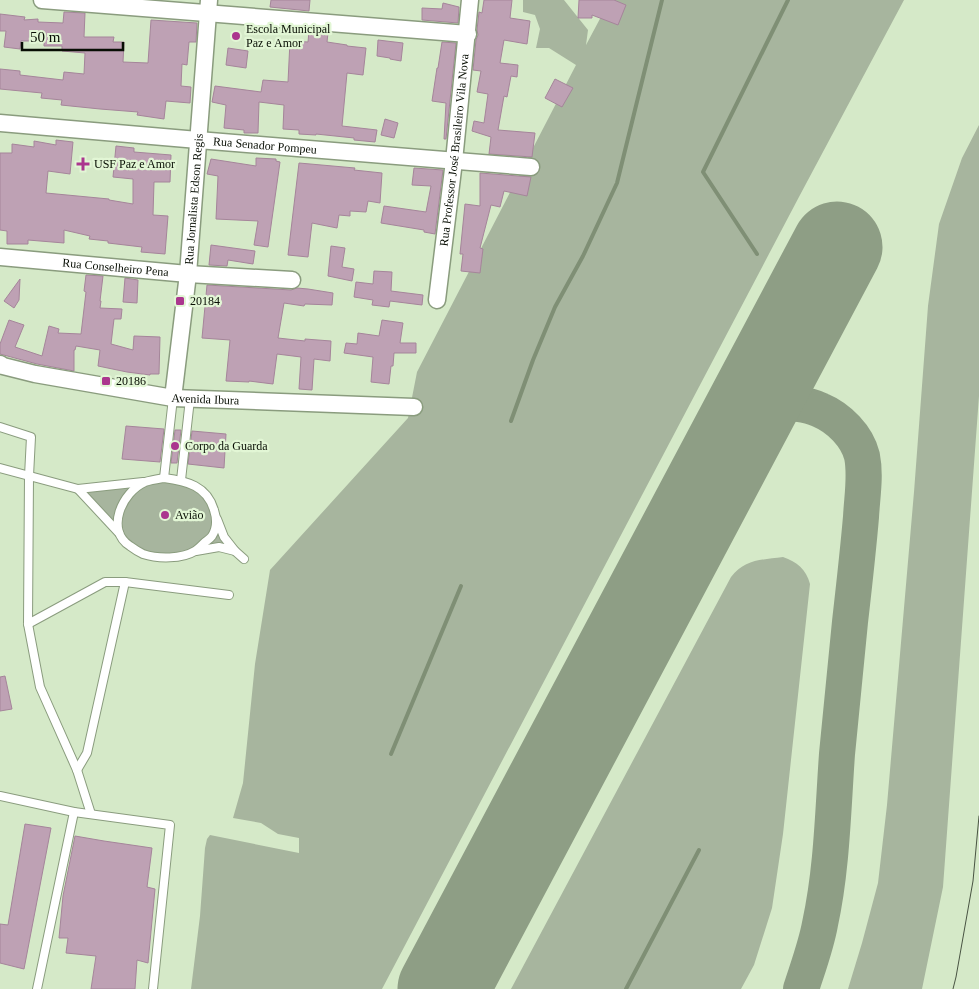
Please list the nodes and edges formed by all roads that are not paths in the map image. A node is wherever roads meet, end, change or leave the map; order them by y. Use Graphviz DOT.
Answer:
graph roads {
  1 [pos="42,0"];
  2 [pos="470,0"];
  3 [pos="209,6"];
  4 [pos="468,34"];
  5 [pos="0,123"];
  6 [pos="198,140"];
  7 [pos="454,161"];
  8 [pos="531,167"];
  9 [pos="0,256"];
  10 [pos="188,274"];
  11 [pos="292,280"];
  12 [pos="437,300"];
  13 [pos="0,364"];
  14 [pos="173,398"];
  15 [pos="190,399"];
  16 [pos="414,407"];
  17 [pos="0,427"];
  18 [pos="0,468"];
  19 [pos="29,476"];
  20 [pos="164,478"];
  21 [pos="181,480"];
  22 [pos="145,482"];
  23 [pos="78,489"];
  24 [pos="217,519"];
  25 [pos="119,534"];
  26 [pos="235,551"];
  27 [pos="194,552"];
  28 [pos="244,559"];
  29 [pos="125,582"];
  30 [pos="229,595"];
  31 [pos="28,624"];
  32 [pos="76,770"];
  33 [pos="0,796"];
  34 [pos="74,812"];
  35 [pos="91,814"];
  36 [pos="37,989"];
  37 [pos="153,989"];
  1 -- 3 [label="street"];
  2 -- 4 [label="street, Rua Professor José Brasileiro Vila Nova"];
  3 -- 4 [label="street"];
  3 -- 6 [label="street, Rua Jornalista Edson Regis"];
  4 -- 7 [label="street, Rua Professor José Brasileiro Vila Nova"];
  5 -- 6 [label="street, Rua Senador Pompeu"];
  6 -- 7 [label="street, Rua Senador Pompeu"];
  6 -- 10 [label="street, Rua Jornalista Edson Regis"];
  7 -- 8 [label="street, Rua Senador Pompeu"];
  7 -- 12 [label="street, Rua Professor José Brasileiro Vila Nova"];
  9 -- 10 [label="street, Rua Conselheiro Pena"];
  10 -- 11 [label="street, Rua Conselheiro Pena"];
  10 -- 14 [label="street, Rua Jornalista Edson Regis"];
  13 -- 14 [label="street, Avenida Ibura"];
  14 -- 15 [label="street, Avenida Ibura"];
  14 -- 20 [label="lane"];
  15 -- 16 [label="street, Avenida Ibura"];
  15 -- 21 [label="lane"];
  17 -- 19 [label="lane"];
  18 -- 19 [label="lane"];
  19 -- 23 [label="lane"];
  19 -- 31 [label="lane"];
  20 -- 21 [label="lane"];
  20 -- 22 [label="lane"];
  21 -- 24 [label="lane"];
  22 -- 23 [label="lane"];
  22 -- 25 [label="lane"];
  23 -- 25 [label="lane"];
  24 -- 26 [label="lane"];
  24 -- 27 [label="lane"];
  25 -- 27 [label="lane"];
  26 -- 27 [label="lane"];
  26 -- 28 [label="lane"];
  29 -- 30 [label="lane"];
  29 -- 31 [label="lane"];
  29 -- 32 [label="lane"];
  31 -- 32 [label="lane"];
  32 -- 35 [label="lane"];
  33 -- 34 [label="lane"];
  34 -- 35 [label="lane"];
  34 -- 36 [label="lane"];
  35 -- 37 [label="lane"];
}
